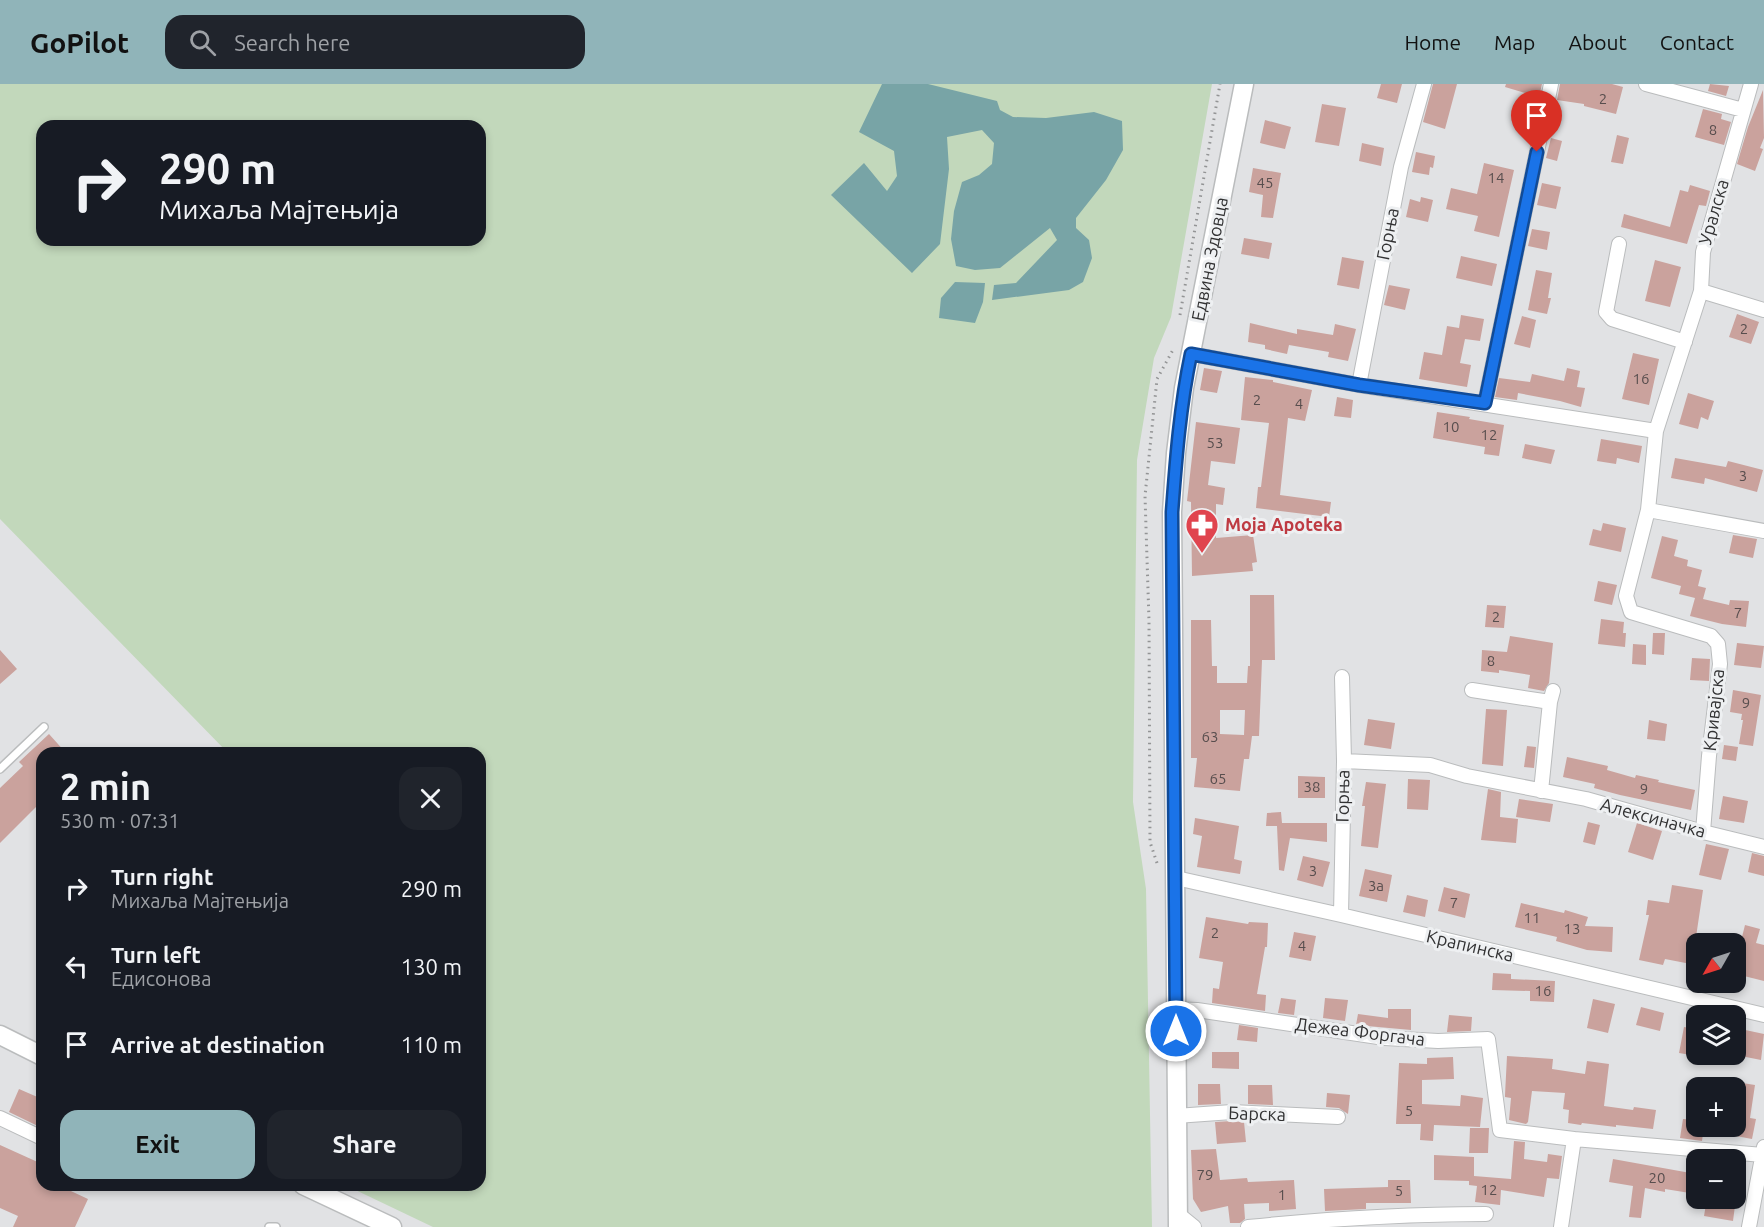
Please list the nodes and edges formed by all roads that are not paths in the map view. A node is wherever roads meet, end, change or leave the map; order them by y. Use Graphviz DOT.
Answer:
graph roads {
  1 [pos="1244,84"];
  2 [pos="1424,84"];
  3 [pos="1551,84"];
  4 [pos="1646,84"];
  5 [pos="1751,84"];
  6 [pos="1743,110"];
  7 [pos="1619,244"];
  8 [pos="1701,291"];
  9 [pos="1764,310"];
  10 [pos="1685,342"];
  11 [pos="1191,354"];
  12 [pos="1359,385"];
  13 [pos="1485,403"];
  14 [pos="1656,431"];
  15 [pos="1648,510"];
  16 [pos="1764,531"];
  17 [pos="1342,677"];
  18 [pos="1472,690"];
  19 [pos="44,727"];
  20 [pos="1344,761"];
  21 [pos="0,769"];
  22 [pos="1541,791"];
  23 [pos="1703,832"];
  24 [pos="1764,847"];
  25 [pos="1176,879"];
  26 [pos="1341,915"];
  27 [pos="1175,1010"];
  28 [pos="1764,1015"];
  29 [pos="0,1035"];
  30 [pos="36,1053"];
  31 [pos="1176,1116"];
  32 [pos="1338,1117"];
  33 [pos="0,1118"];
  34 [pos="36,1135"];
  35 [pos="1575,1139"];
  36 [pos="1763,1151"];
  37 [pos="316,1191"];
  38 [pos="1486,1214"];
  39 [pos="1178,1220"];
  40 [pos="268,1227"];
  41 [pos="276,1227"];
  42 [pos="392,1227"];
  43 [pos="1194,1227"];
  44 [pos="1248,1227"];
  45 [pos="1561,1227"];
  46 [pos="1749,1227"];
  1 -- 11 [label="main road, Едвина Здовца"];
  2 -- 12 [label="street, Горња"];
  3 -- 13 [label="street"];
  4 -- 6 [label="street"];
  5 -- 6 [label="street, Уралска"];
  6 -- 8 [label="street, Уралска"];
  7 -- 10 [label="street"];
  8 -- 9 [label="street"];
  8 -- 10 [label="street, Уралска"];
  10 -- 14 [label="street, Уралска"];
  11 -- 12 [label="street"];
  11 -- 25 [label="main road, Едвина Здовца"];
  12 -- 13 [label="street"];
  13 -- 14 [label="street"];
  14 -- 15 [label="street, Уралска"];
  15 -- 16 [label="street"];
  15 -- 23 [label="street, Кривајска"];
  17 -- 20 [label="street, Горња"];
  18 -- 22 [label="street"];
  19 -- 21 [label="lane"];
  20 -- 22 [label="street, Алексиначка"];
  20 -- 26 [label="street, Горња"];
  22 -- 23 [label="street, Алексиначка"];
  23 -- 24 [label="street, Алексиначка"];
  25 -- 26 [label="street, Крапинска"];
  25 -- 27 [label="main road, Едвина Здовца"];
  26 -- 28 [label="street, Крапинска"];
  27 -- 31 [label="main road, Едвина Здовца"];
  27 -- 35 [label="street, Дежеа Форгача"];
  29 -- 30 [label="main road"];
  31 -- 32 [label="street, Барска"];
  31 -- 39 [label="main road, Едвина Здовца"];
  33 -- 34 [label="street"];
  35 -- 36 [label="street, Дежеа Форгача"];
  35 -- 45 [label="street"];
  36 -- 46 [label="street"];
  37 -- 42 [label="main road"];
  38 -- 44 [label="street"];
  39 -- 43 [label="street"];
  40 -- 41 [label="lane"];
}
